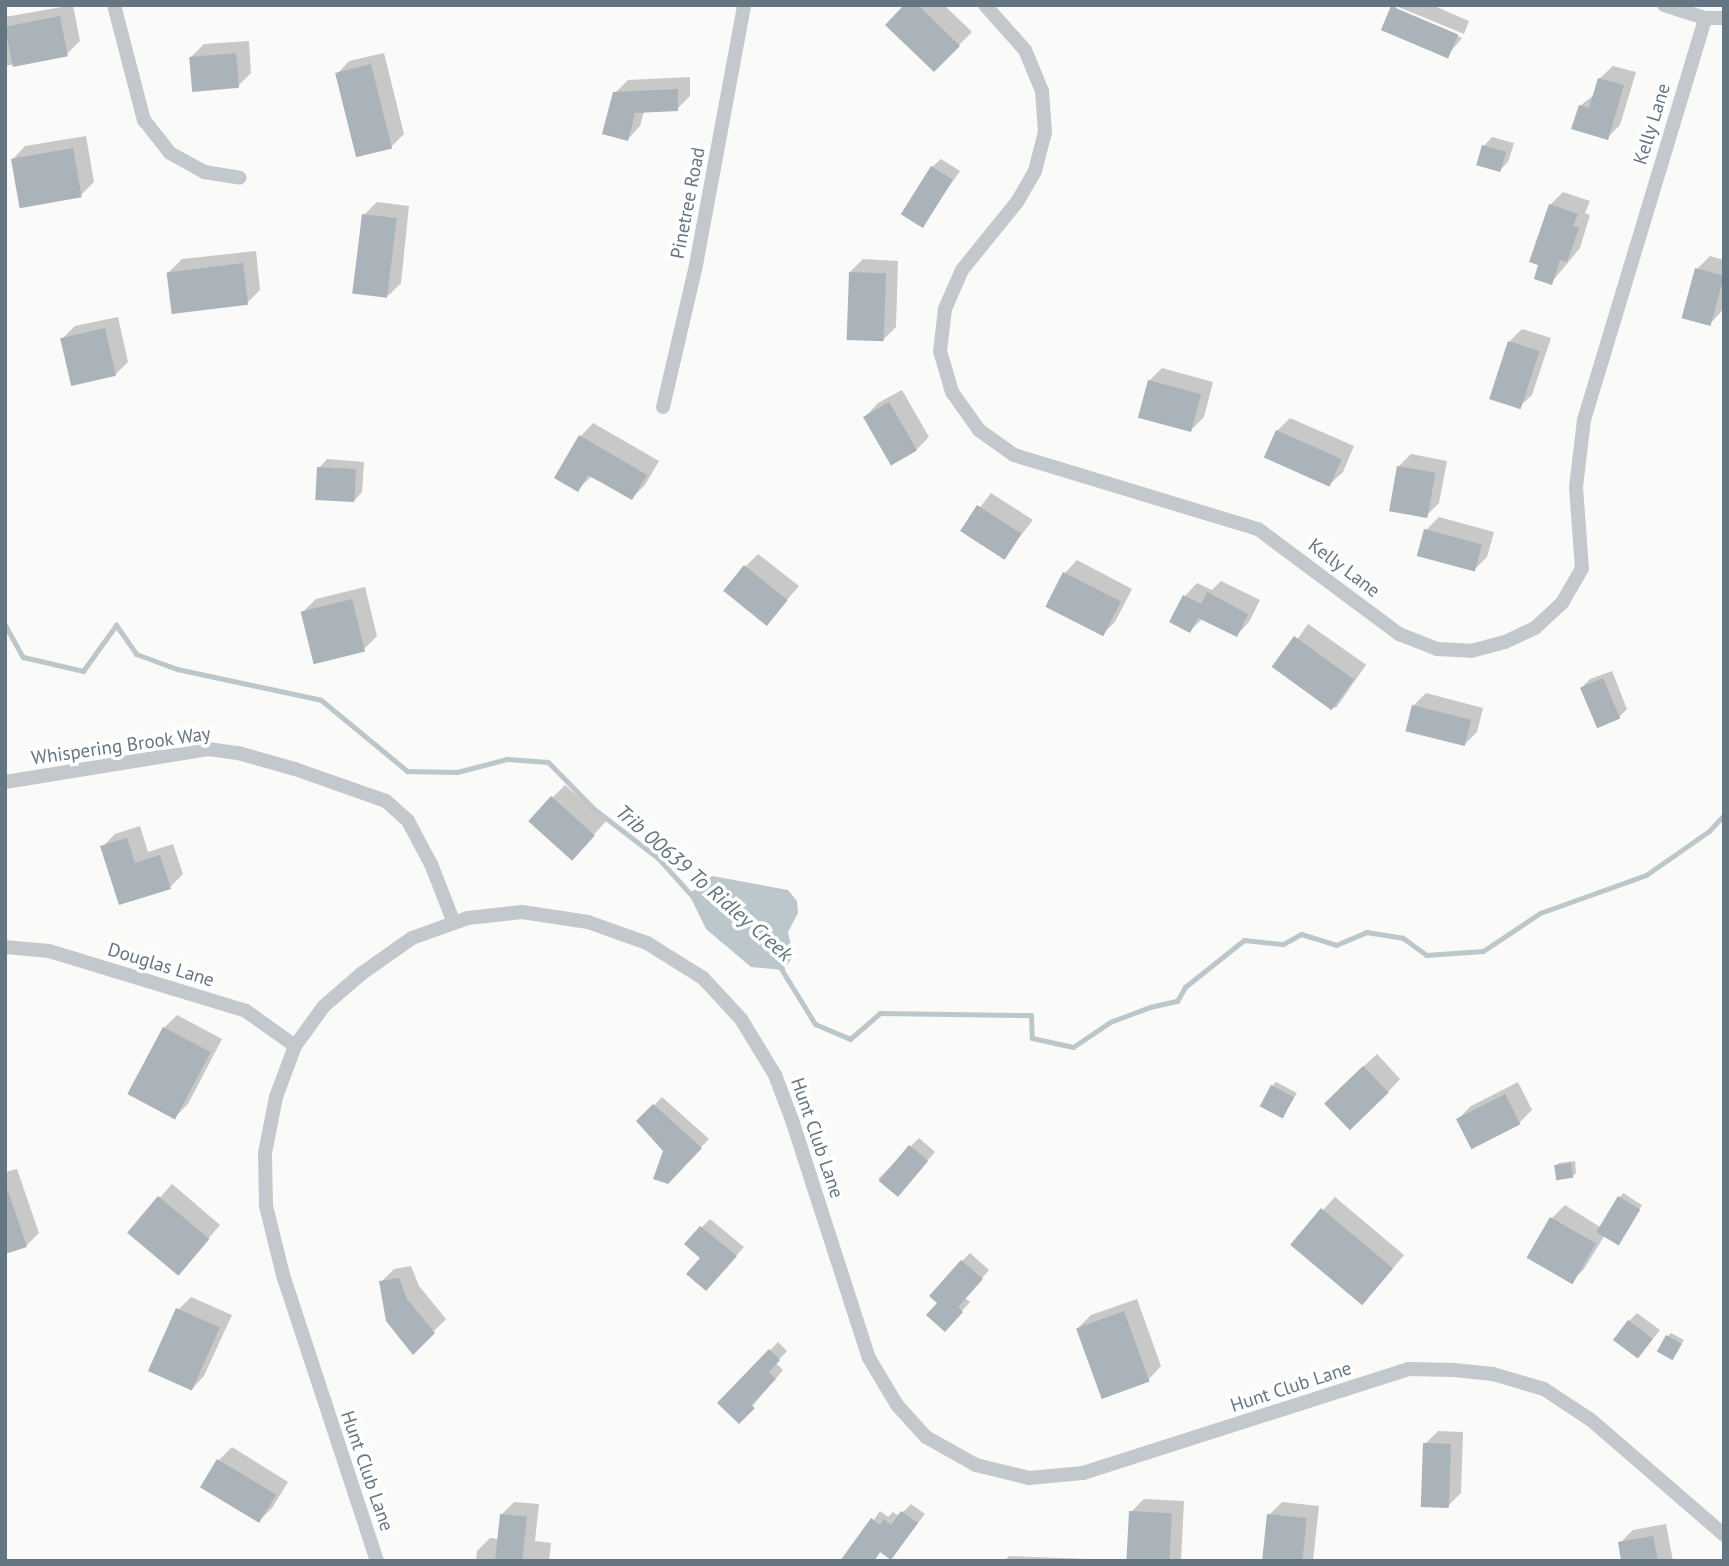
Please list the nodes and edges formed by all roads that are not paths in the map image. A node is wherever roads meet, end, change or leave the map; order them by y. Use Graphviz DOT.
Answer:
graph roads {
  1 [pos="114,5"];
  2 [pos="744,5"];
  3 [pos="985,5"];
  4 [pos="1664,5"];
  5 [pos="1705,18"];
  6 [pos="1724,18"];
  7 [pos="240,178"];
  8 [pos="663,407"];
  9 [pos="5,782"];
  10 [pos="454,923"];
  11 [pos="5,947"];
  12 [pos="295,1046"];
  13 [pos="1724,1535"];
  14 [pos="377,1561"];
  1 -- 7 [label="street"];
  2 -- 8 [label="street, Pinetree Road"];
  3 -- 5 [label="street, Kelly Lane"];
  4 -- 5 [label="street"];
  5 -- 6 [label="street"];
  9 -- 10 [label="street, Whispering Brook Way"];
  10 -- 12 [label="street, Hunt Club Lane"];
  10 -- 13 [label="street, Hunt Club Lane"];
  11 -- 12 [label="street, Douglas Lane"];
  12 -- 14 [label="street, Hunt Club Lane"];
}
